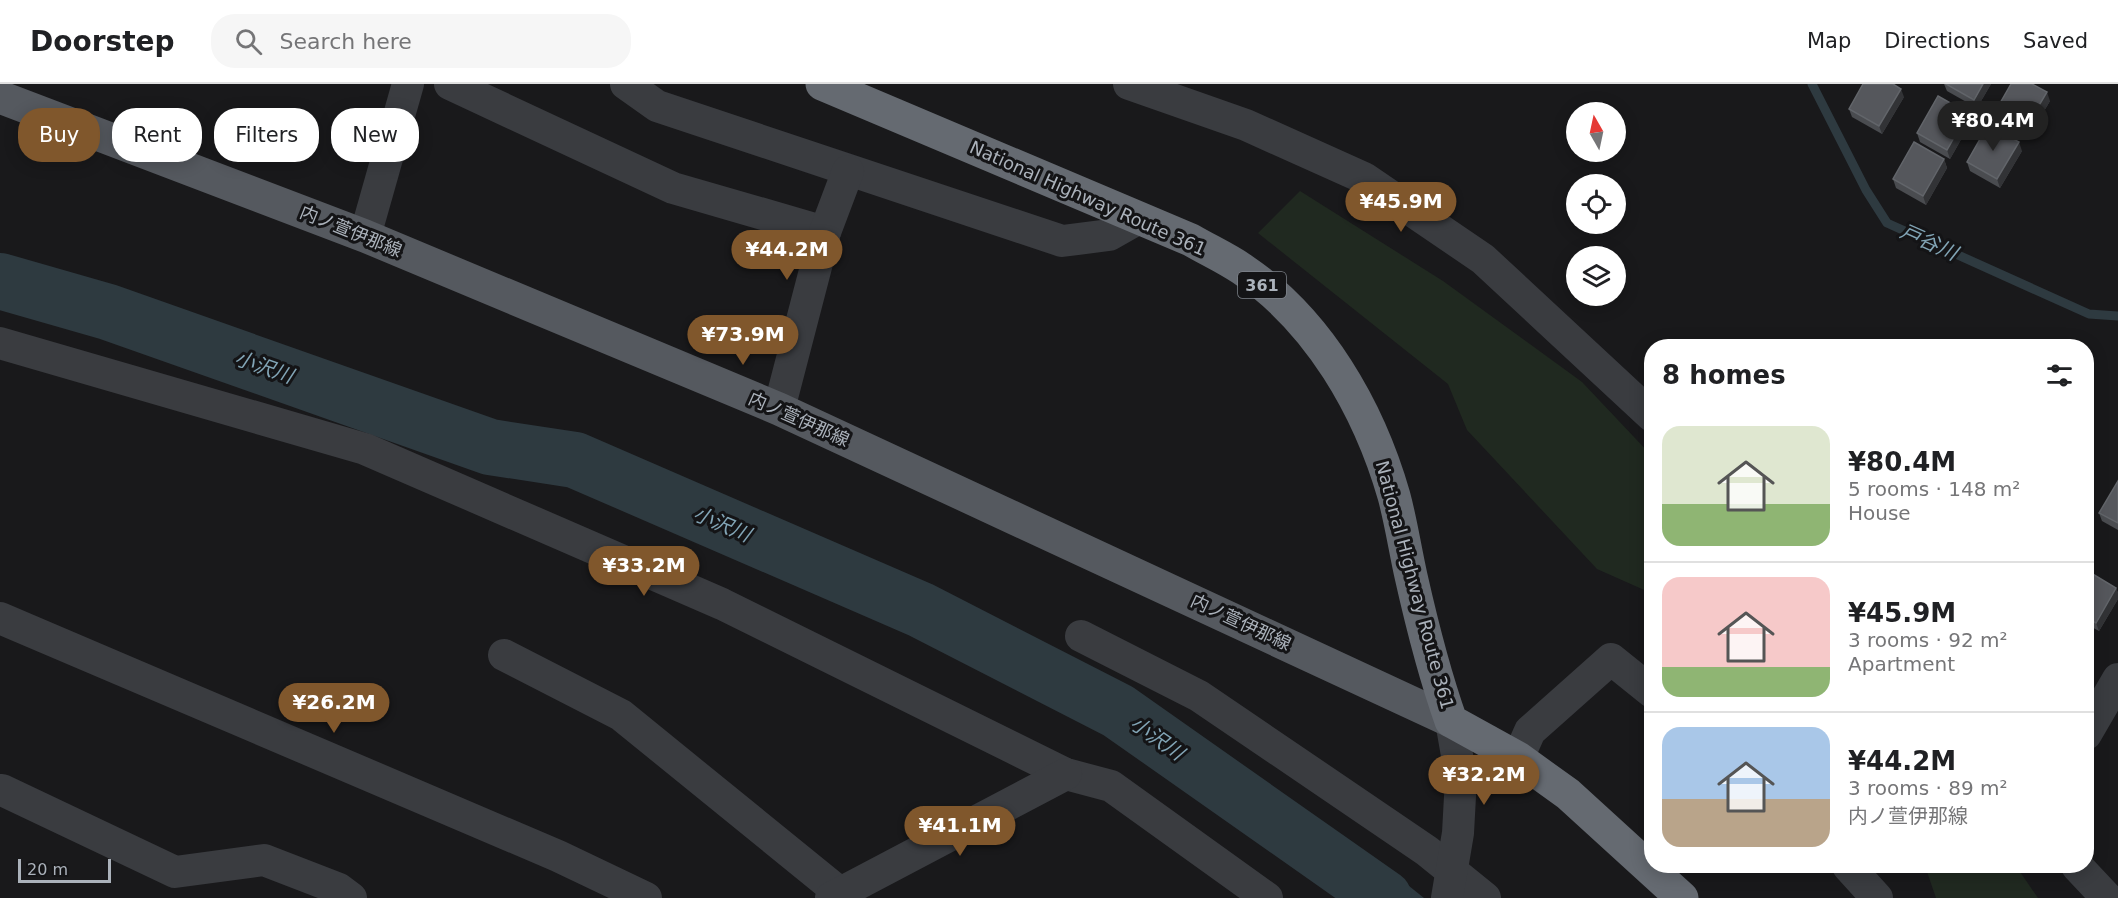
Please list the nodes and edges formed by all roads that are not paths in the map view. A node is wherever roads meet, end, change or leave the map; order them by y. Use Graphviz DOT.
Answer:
graph roads {
  1 [pos="408,84"];
  2 [pos="450,84"];
  3 [pos="626,84"];
  4 [pos="822,84"];
  5 [pos="1129,84"];
  6 [pos="0,97"];
  7 [pos="848,171"];
  8 [pos="1139,218"];
  9 [pos="825,232"];
  10 [pos="365,236"];
  11 [pos="0,344"];
  12 [pos="779,409"];
  13 [pos="1644,409"];
  14 [pos="0,618"];
  15 [pos="1081,636"];
  16 [pos="504,655"];
  17 [pos="2118,679"];
  18 [pos="1644,686"];
  19 [pos="2094,720"];
  20 [pos="1451,721"];
  21 [pos="1518,758"];
  22 [pos="1066,774"];
  23 [pos="2,790"];
  24 [pos="1644,863"];
  25 [pos="1655,873"];
  26 [pos="1854,873"];
  27 [pos="2084,873"];
  28 [pos="1450,887"];
  29 [pos="341,895"];
  30 [pos="836,896"];
  31 [pos="646,898"];
  32 [pos="1267,898"];
  33 [pos="1485,898"];
  34 [pos="1682,898"];
  35 [pos="1877,898"];
  36 [pos="2107,898"];
  1 -- 10 [label="street"];
  2 -- 9 [label="street"];
  3 -- 7 [label="street"];
  4 -- 8 [label="highway, National Highway Route 361 / 361"];
  5 -- 13 [label="street"];
  6 -- 10 [label="main road, 内ノ萱伊那線"];
  7 -- 8 [label="street"];
  7 -- 9 [label="street"];
  8 -- 20 [label="highway, National Highway Route 361 / 361"];
  9 -- 12 [label="street"];
  10 -- 12 [label="main road, 内ノ萱伊那線"];
  11 -- 22 [label="street"];
  12 -- 20 [label="main road, 内ノ萱伊那線"];
  14 -- 31 [label="street"];
  15 -- 28 [label="street"];
  16 -- 30 [label="street"];
  17 -- 19 [label="street"];
  18 -- 21 [label="street"];
  20 -- 21 [label="highway, National Highway Route 361"];
  20 -- 28 [label="street"];
  21 -- 24 [label="highway, National Highway Route 361"];
  22 -- 30 [label="street"];
  22 -- 32 [label="street"];
  23 -- 29 [label="street"];
  25 -- 34 [label="highway, National Highway Route 361"];
  26 -- 35 [label="street"];
  27 -- 36 [label="street"];
  28 -- 33 [label="street"];
}
